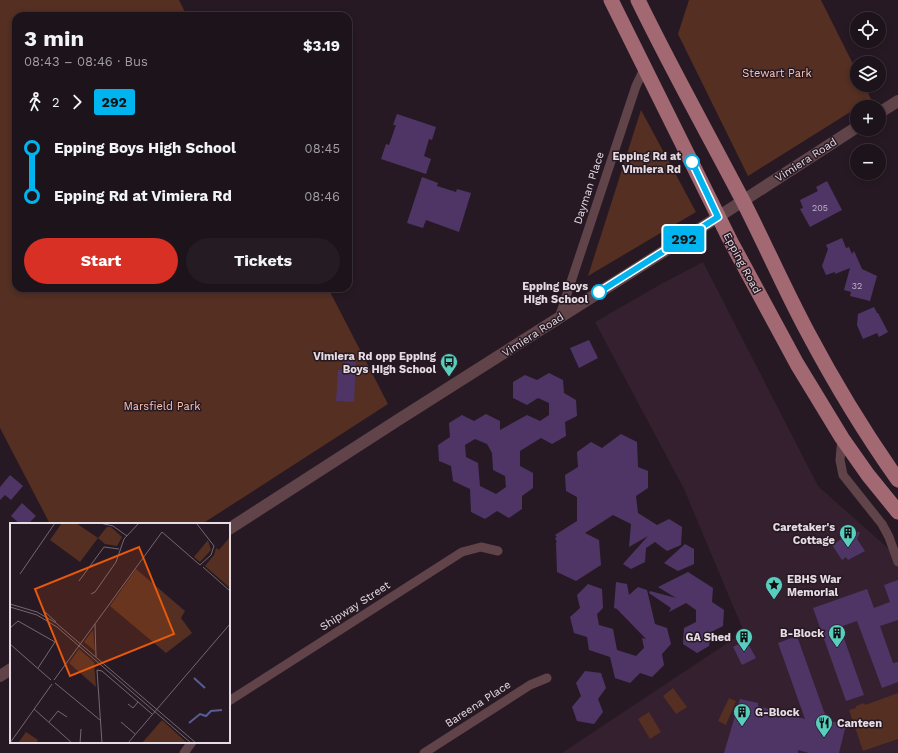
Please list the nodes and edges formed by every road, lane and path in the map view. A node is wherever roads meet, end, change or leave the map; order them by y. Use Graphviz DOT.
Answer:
graph roads {
  1 [pos="611,0"];
  2 [pos="638,0"];
  3 [pos="645,66"];
  4 [pos="898,101"];
  5 [pos="886,109"];
  6 [pos="850,132"];
  7 [pos="743,201"];
  8 [pos="718,217"];
  9 [pos="559,318"];
  10 [pos="842,438"];
  11 [pos="898,480"];
  12 [pos="898,512"];
  13 [pos="230,528"];
  14 [pos="498,551"];
  15 [pos="898,562"];
  16 [pos="10,670"];
  17 [pos="0,676"];
  18 [pos="547,678"];
  19 [pos="230,700"];
  20 [pos="191,743"];
  21 [pos="184,753"];
  22 [pos="424,753"];
  1 -- 3 [label="main road, Epping Road"];
  2 -- 7 [label="main road"];
  3 -- 8 [label="main road, Epping Road"];
  3 -- 9 [label="street, Dayman Place"];
  4 -- 5 [label="street"];
  6 -- 7 [label="street, Vimiera Road"];
  7 -- 8 [label="street, Vimiera Road"];
  7 -- 11 [label="main road"];
  8 -- 9 [label="street, Vimiera Road"];
  8 -- 10 [label="main road, Epping Road"];
  9 -- 13 [label="street, Vimiera Road"];
  10 -- 12 [label="main road, Epping Road"];
  10 -- 15 [label="street"];
  14 -- 19 [label="street, Shipway Street"];
  16 -- 17 [label="street"];
  18 -- 22 [label="street, Bareena Place"];
  20 -- 21 [label="street"];
}
